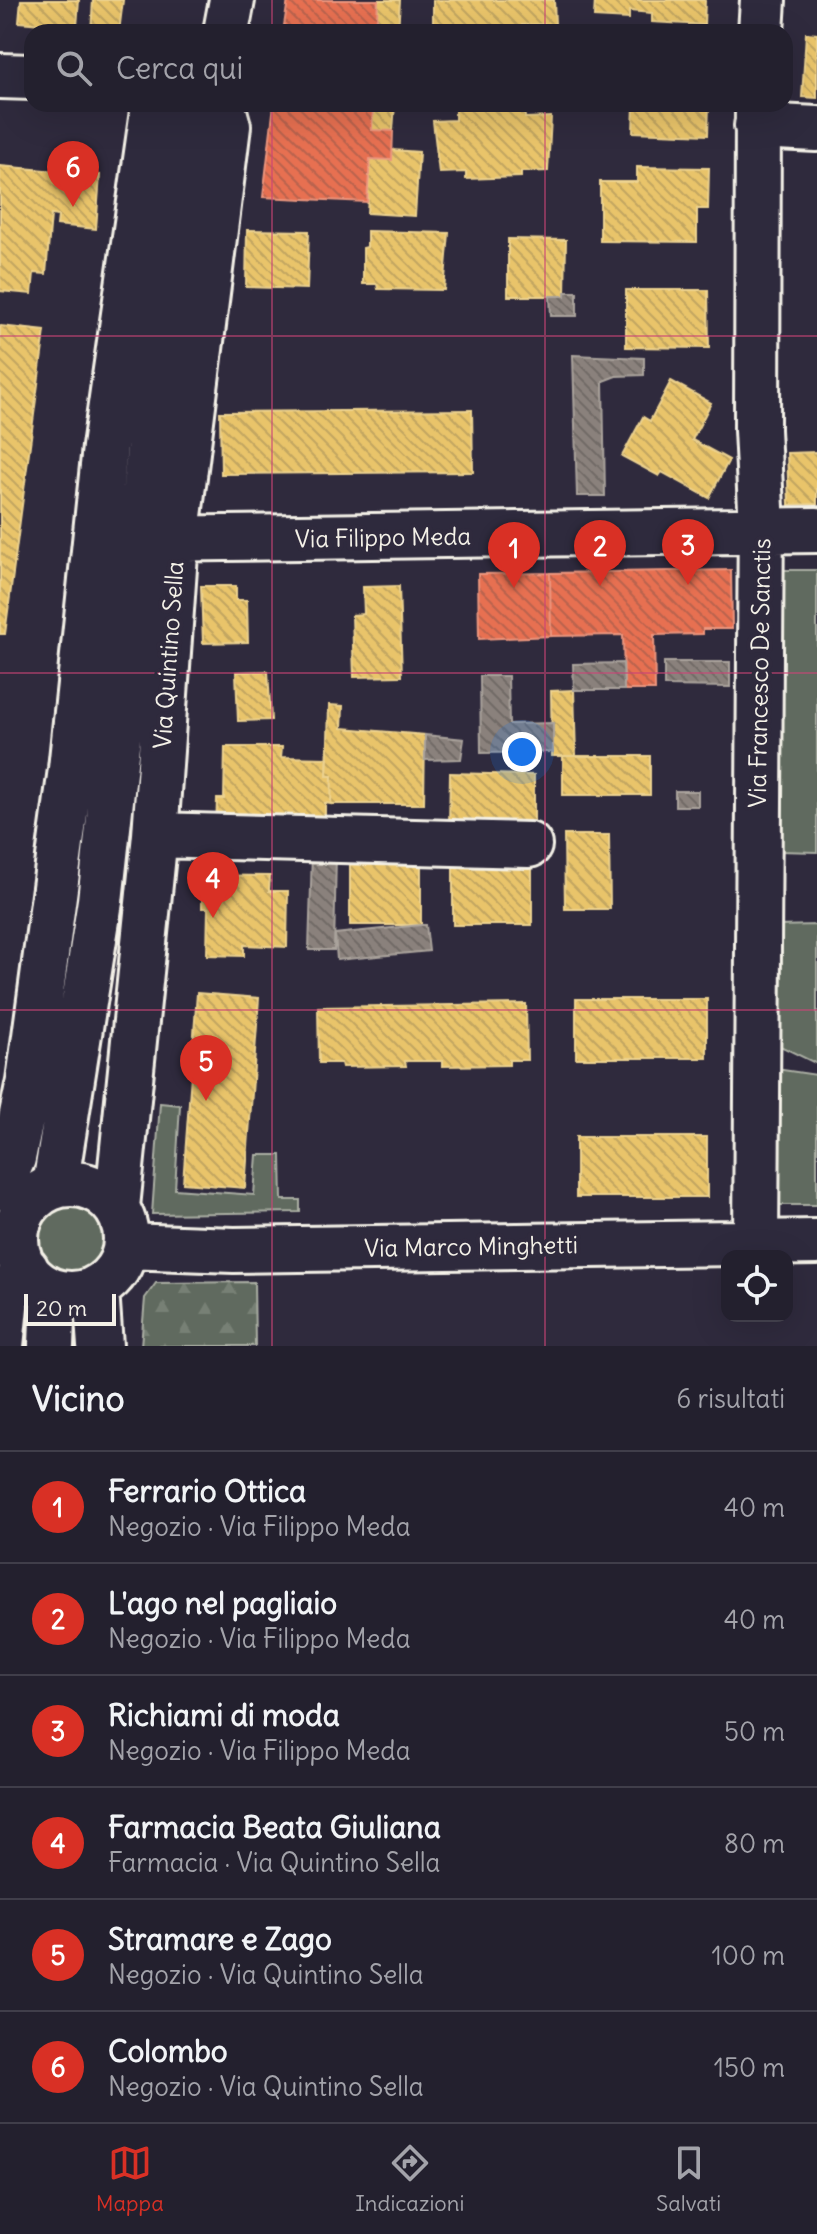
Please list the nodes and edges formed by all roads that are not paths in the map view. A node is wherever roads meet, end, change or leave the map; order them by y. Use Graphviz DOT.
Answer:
graph roads {
  1 [pos="232,0"];
  2 [pos="763,0"];
  3 [pos="228,24"];
  4 [pos="762,24"];
  5 [pos="0,76"];
  6 [pos="24,77"];
  7 [pos="154,112"];
  8 [pos="196,112"];
  9 [pos="224,112"];
  10 [pos="758,115"];
  11 [pos="817,129"];
  12 [pos="143,320"];
  13 [pos="761,530"];
  14 [pos="817,530"];
  15 [pos="158,540"];
  16 [pos="155,835"];
  17 [pos="529,845"];
  18 [pos="55,1186"];
  19 [pos="0,1187"];
  20 [pos="121,1227"];
  21 [pos="817,1242"];
  22 [pos="756,1243"];
  23 [pos="23,1255"];
  24 [pos="96,1289"];
  25 [pos="1,1346"];
  26 [pos="51,1346"];
  27 [pos="100,1346"];
  1 -- 3 [label="street"];
  2 -- 4 [label="street"];
  5 -- 6 [label="street"];
  7 -- 12 [label="street, Via Quintino Sella"];
  8 -- 12 [label="street, Via Quintino Sella"];
  9 -- 15 [label="street, Via Quintino Sella"];
  10 -- 11 [label="street"];
  10 -- 13 [label="street, Via Francesco De Sanctis"];
  12 -- 15 [label="street, Via Quintino Sella"];
  12 -- 19 [label="street, Via Quintino Sella"];
  13 -- 14 [label="street, Via Filippo Meda"];
  13 -- 15 [label="street, Via Filippo Meda"];
  13 -- 22 [label="street, Via Francesco De Sanctis"];
  15 -- 16 [label="street, Via Quintino Sella"];
  15 -- 18 [label="street, Via Quintino Sella"];
  16 -- 17 [label="street"];
  16 -- 20 [label="street, Via Quintino Sella"];
  18 -- 20 [label="street"];
  18 -- 23 [label="street"];
  20 -- 22 [label="street, Via Marco Minghetti"];
  20 -- 24 [label="street, Via Quintino Sella"];
  21 -- 22 [label="street, Via Marco Minghetti"];
  23 -- 24 [label="street"];
  23 -- 25 [label="street"];
  23 -- 26 [label="street"];
  24 -- 27 [label="street"];
}
